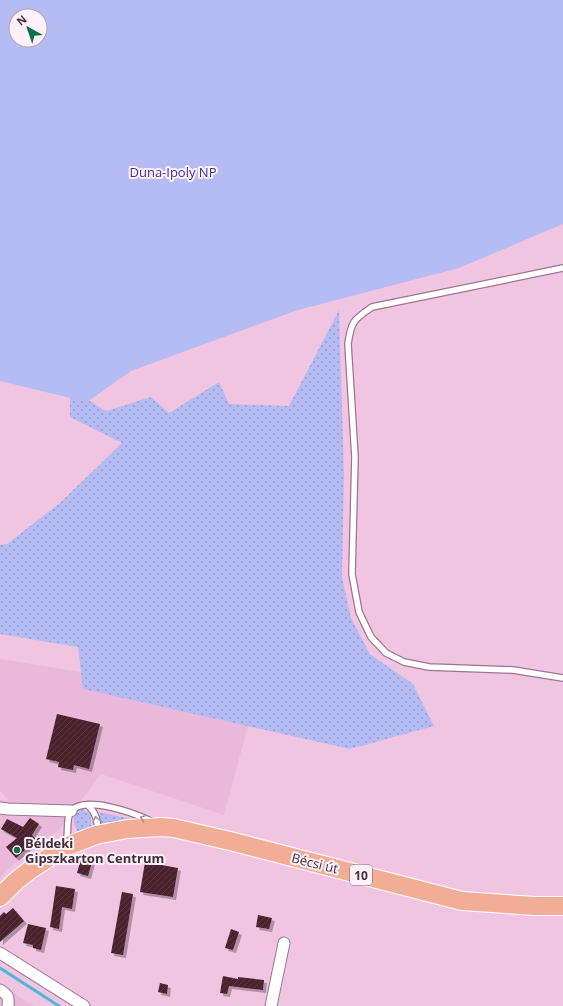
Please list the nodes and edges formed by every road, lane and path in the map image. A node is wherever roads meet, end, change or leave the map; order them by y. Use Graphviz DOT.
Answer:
graph roads {
  1 [pos="563,268"];
  2 [pos="563,678"];
  3 [pos="88,805"];
  4 [pos="0,808"];
  5 [pos="71,811"];
  6 [pos="162,827"];
  7 [pos="96,835"];
  8 [pos="70,841"];
  9 [pos="0,897"];
  10 [pos="563,906"];
  11 [pos="284,943"];
  12 [pos="0,953"];
  13 [pos="0,990"];
  14 [pos="8,1006"];
  15 [pos="84,1006"];
  16 [pos="271,1006"];
  1 -- 2 [label="lane"];
  3 -- 5 [label="lane"];
  6 -- 3 [label="lane, one-way"];
  7 -- 3 [label="lane, one-way"];
  4 -- 5 [label="street"];
  5 -- 8 [label="lane"];
  6 -- 7 [label="main road, 10"];
  6 -- 10 [label="main road, Bécsi út / 10"];
  7 -- 8 [label="main road, 10"];
  8 -- 9 [label="main road, 10"];
  11 -- 16 [label="street"];
  12 -- 15 [label="street"];
  13 -- 14 [label="street"];
}
